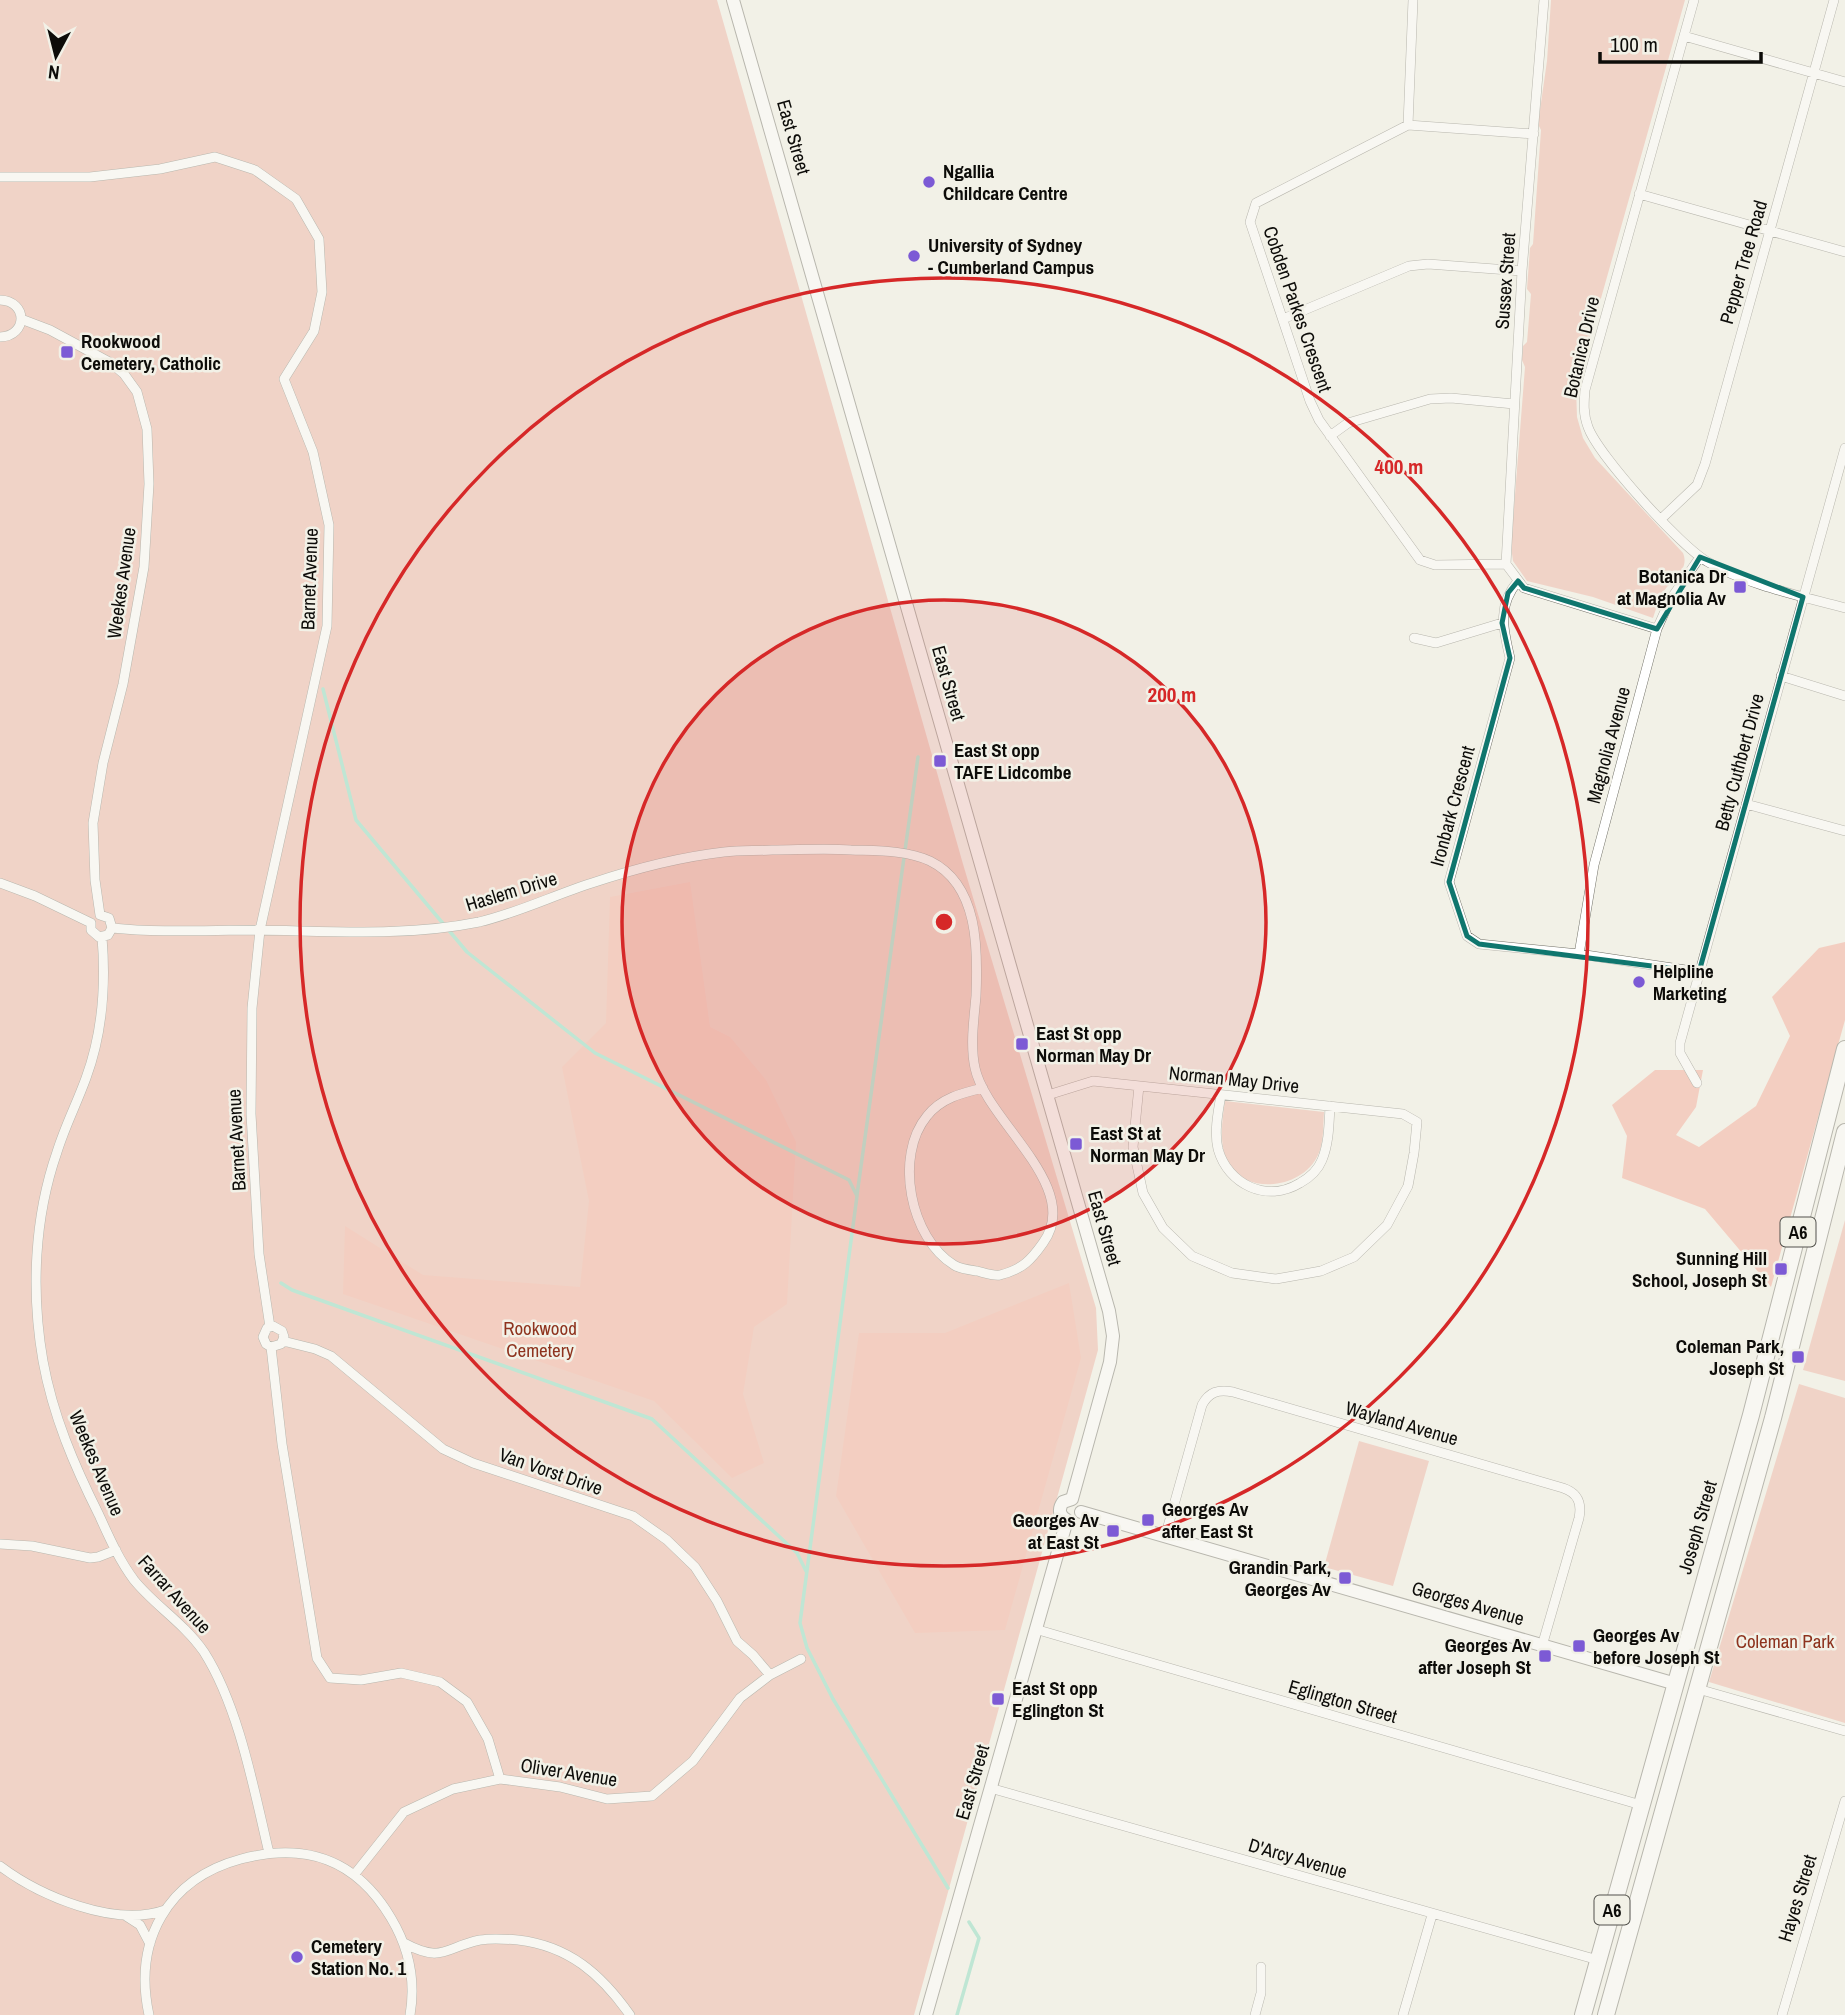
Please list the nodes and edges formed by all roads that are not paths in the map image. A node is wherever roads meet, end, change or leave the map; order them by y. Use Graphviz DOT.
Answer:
graph roads {
  1 [pos="733,0"];
  2 [pos="1413,0"];
  3 [pos="1544,0"];
  4 [pos="1694,0"];
  5 [pos="1834,0"];
  6 [pos="1684,36"];
  7 [pos="1813,73"];
  8 [pos="1845,82"];
  9 [pos="1408,125"];
  10 [pos="1534,134"];
  11 [pos="0,177"];
  12 [pos="1639,194"];
  13 [pos="1770,232"];
  14 [pos="1845,252"];
  15 [pos="1522,271"];
  16 [pos="0,300"];
  17 [pos="21,319"];
  18 [pos="1283,319"];
  19 [pos="0,337"];
  20 [pos="1514,404"];
  21 [pos="1330,436"];
  22 [pos="1845,448"];
  23 [pos="1842,469"];
  24 [pos="1661,519"];
  25 [pos="1700,557"];
  26 [pos="1506,564"];
  27 [pos="1518,580"];
  28 [pos="1803,597"];
  29 [pos="1845,608"];
  30 [pos="1502,623"];
  31 [pos="1657,629"];
  32 [pos="1414,638"];
  33 [pos="1781,676"];
  34 [pos="1845,696"];
  35 [pos="1746,804"];
  36 [pos="1845,831"];
  37 [pos="0,883"];
  38 [pos="100,915"];
  39 [pos="91,923"];
  40 [pos="112,928"];
  41 [pos="260,930"];
  42 [pos="102,937"];
  43 [pos="1579,954"];
  44 [pos="1699,972"];
  45 [pos="1845,1049"];
  46 [pos="1697,1083"];
  47 [pos="1139,1086"];
  48 [pos="983,1088"];
  49 [pos="1048,1095"];
  50 [pos="1221,1095"];
  51 [pos="1330,1106"];
  52 [pos="1845,1132"];
  53 [pos="270,1327"];
  54 [pos="284,1341"];
  55 [pos="271,1347"];
  56 [pos="1072,1499"];
  57 [pos="1081,1512"];
  58 [pos="1068,1520"];
  59 [pos="1165,1537"];
  60 [pos="0,1544"];
  61 [pos="116,1550"];
  62 [pos="1035,1629"];
  63 [pos="1542,1646"];
  64 [pos="802,1658"];
  65 [pos="770,1675"];
  66 [pos="1676,1684"];
  67 [pos="1698,1689"];
  68 [pos="1845,1731"];
  69 [pos="499,1779"];
  70 [pos="990,1788"];
  71 [pos="1845,1801"];
  72 [pos="1641,1805"];
  73 [pos="269,1853"];
  74 [pos="0,1866"];
  75 [pos="354,1874"];
  76 [pos="165,1910"];
  77 [pos="124,1915"];
  78 [pos="1432,1915"];
  79 [pos="150,1944"];
  80 [pos="404,1944"];
  81 [pos="1598,1960"];
  82 [pos="1261,1967"];
  83 [pos="149,2015"];
  84 [pos="410,2015"];
  85 [pos="630,2015"];
  86 [pos="926,2015"];
  87 [pos="1255,2015"];
  88 [pos="1403,2015"];
  89 [pos="1583,2015"];
  90 [pos="1607,2015"];
  91 [pos="1780,2015"];
  1 -- 49 [label="main road, East Street"];
  2 -- 9 [label="street"];
  3 -- 10 [label="street, Sussex Street"];
  4 -- 6 [label="street, Botanica Drive"];
  5 -- 7 [label="street, Pepper Tree Road"];
  6 -- 7 [label="street"];
  6 -- 12 [label="street, Botanica Drive"];
  7 -- 8 [label="street"];
  7 -- 13 [label="street, Pepper Tree Road"];
  9 -- 10 [label="street"];
  9 -- 18 [label="street, Cobden Parkes Crescent"];
  10 -- 15 [label="street, Sussex Street"];
  11 -- 41 [label="street, Barnet Avenue"];
  12 -- 13 [label="street"];
  12 -- 24 [label="street, Botanica Drive"];
  13 -- 14 [label="street"];
  13 -- 24 [label="street, Pepper Tree Road"];
  15 -- 18 [label="street"];
  15 -- 20 [label="street, Sussex Street"];
  16 -- 17 [label="street"];
  17 -- 19 [label="street"];
  17 -- 38 [label="street, Weekes Avenue"];
  18 -- 21 [label="street, Cobden Parkes Crescent"];
  20 -- 21 [label="street"];
  20 -- 26 [label="street, Sussex Street"];
  21 -- 26 [label="street, Cobden Parkes Crescent"];
  22 -- 23 [label="street, Betty Cuthbert Drive"];
  23 -- 28 [label="street, Betty Cuthbert Drive"];
  24 -- 25 [label="street, Botanica Drive"];
  25 -- 28 [label="street, Botanica Drive"];
  25 -- 31 [label="street, Magnolia Avenue"];
  26 -- 27 [label="street"];
  27 -- 30 [label="street, Ironbark Crescent"];
  27 -- 31 [label="street"];
  28 -- 29 [label="street, Botanica Drive"];
  28 -- 33 [label="street, Betty Cuthbert Drive"];
  30 -- 32 [label="street"];
  30 -- 43 [label="street, Ironbark Crescent"];
  31 -- 43 [label="street, Magnolia Avenue"];
  33 -- 34 [label="street"];
  33 -- 35 [label="street, Betty Cuthbert Drive"];
  35 -- 36 [label="street"];
  35 -- 44 [label="street, Betty Cuthbert Drive"];
  37 -- 39 [label="street"];
  38 -- 39 [label="street"];
  38 -- 40 [label="street"];
  39 -- 42 [label="street"];
  40 -- 41 [label="street, Haslem Drive"];
  40 -- 42 [label="street"];
  41 -- 48 [label="street, Haslem Drive"];
  41 -- 53 [label="street, Barnet Avenue"];
  42 -- 61 [label="street, Weekes Avenue"];
  43 -- 44 [label="street, Ironbark Crescent"];
  44 -- 46 [label="street, Betty Cuthbert Drive"];
  45 -- 66 [label="highway, Joseph Street / A6"];
  47 -- 49 [label="street, Norman May Drive"];
  47 -- 50 [label="street, Norman May Drive"];
  47 -- 51 [label="street, Norman May Drive"];
  48 -- 48 [label="street"];
  49 -- 56 [label="main road, East Street"];
  50 -- 51 [label="street, Norman May Drive"];
  50 -- 51 [label="street"];
  52 -- 67 [label="highway, A6"];
  53 -- 54 [label="street"];
  53 -- 55 [label="street, Barnet Avenue"];
  54 -- 55 [label="street"];
  54 -- 65 [label="street, Van Vorst Drive"];
  55 -- 69 [label="street, Barnet Avenue"];
  56 -- 57 [label="main road"];
  56 -- 58 [label="main road"];
  57 -- 58 [label="main road"];
  57 -- 59 [label="main road, Georges Avenue"];
  58 -- 62 [label="main road, East Street"];
  59 -- 63 [label="main road, Georges Avenue"];
  59 -- 63 [label="street, Wayland Avenue"];
  60 -- 61 [label="street, Farrar Avenue"];
  61 -- 73 [label="street, Farrar Avenue"];
  62 -- 70 [label="main road, East Street"];
  62 -- 72 [label="street, Eglington Street"];
  63 -- 66 [label="main road, Georges Avenue"];
  64 -- 65 [label="street, Oliver Avenue"];
  65 -- 69 [label="street, Oliver Avenue"];
  66 -- 67 [label="highway, Georges Avenue"];
  66 -- 72 [label="highway, Joseph Street / A6"];
  67 -- 68 [label="street, Georges Avenue"];
  67 -- 90 [label="highway, A6"];
  69 -- 75 [label="street, Oliver Avenue"];
  70 -- 78 [label="street, D'Arcy Avenue"];
  70 -- 86 [label="main road, East Street"];
  71 -- 91 [label="street, Hayes Street"];
  72 -- 81 [label="highway, Joseph Street / A6"];
  73 -- 75 [label="street"];
  73 -- 76 [label="street"];
  74 -- 77 [label="street"];
  75 -- 80 [label="street"];
  76 -- 77 [label="street"];
  76 -- 79 [label="street"];
  77 -- 79 [label="street"];
  78 -- 81 [label="street, D'Arcy Avenue"];
  78 -- 88 [label="street"];
  79 -- 83 [label="street"];
  80 -- 84 [label="street"];
  80 -- 85 [label="street"];
  81 -- 89 [label="highway, Joseph Street / A6"];
  82 -- 87 [label="street"];
}
